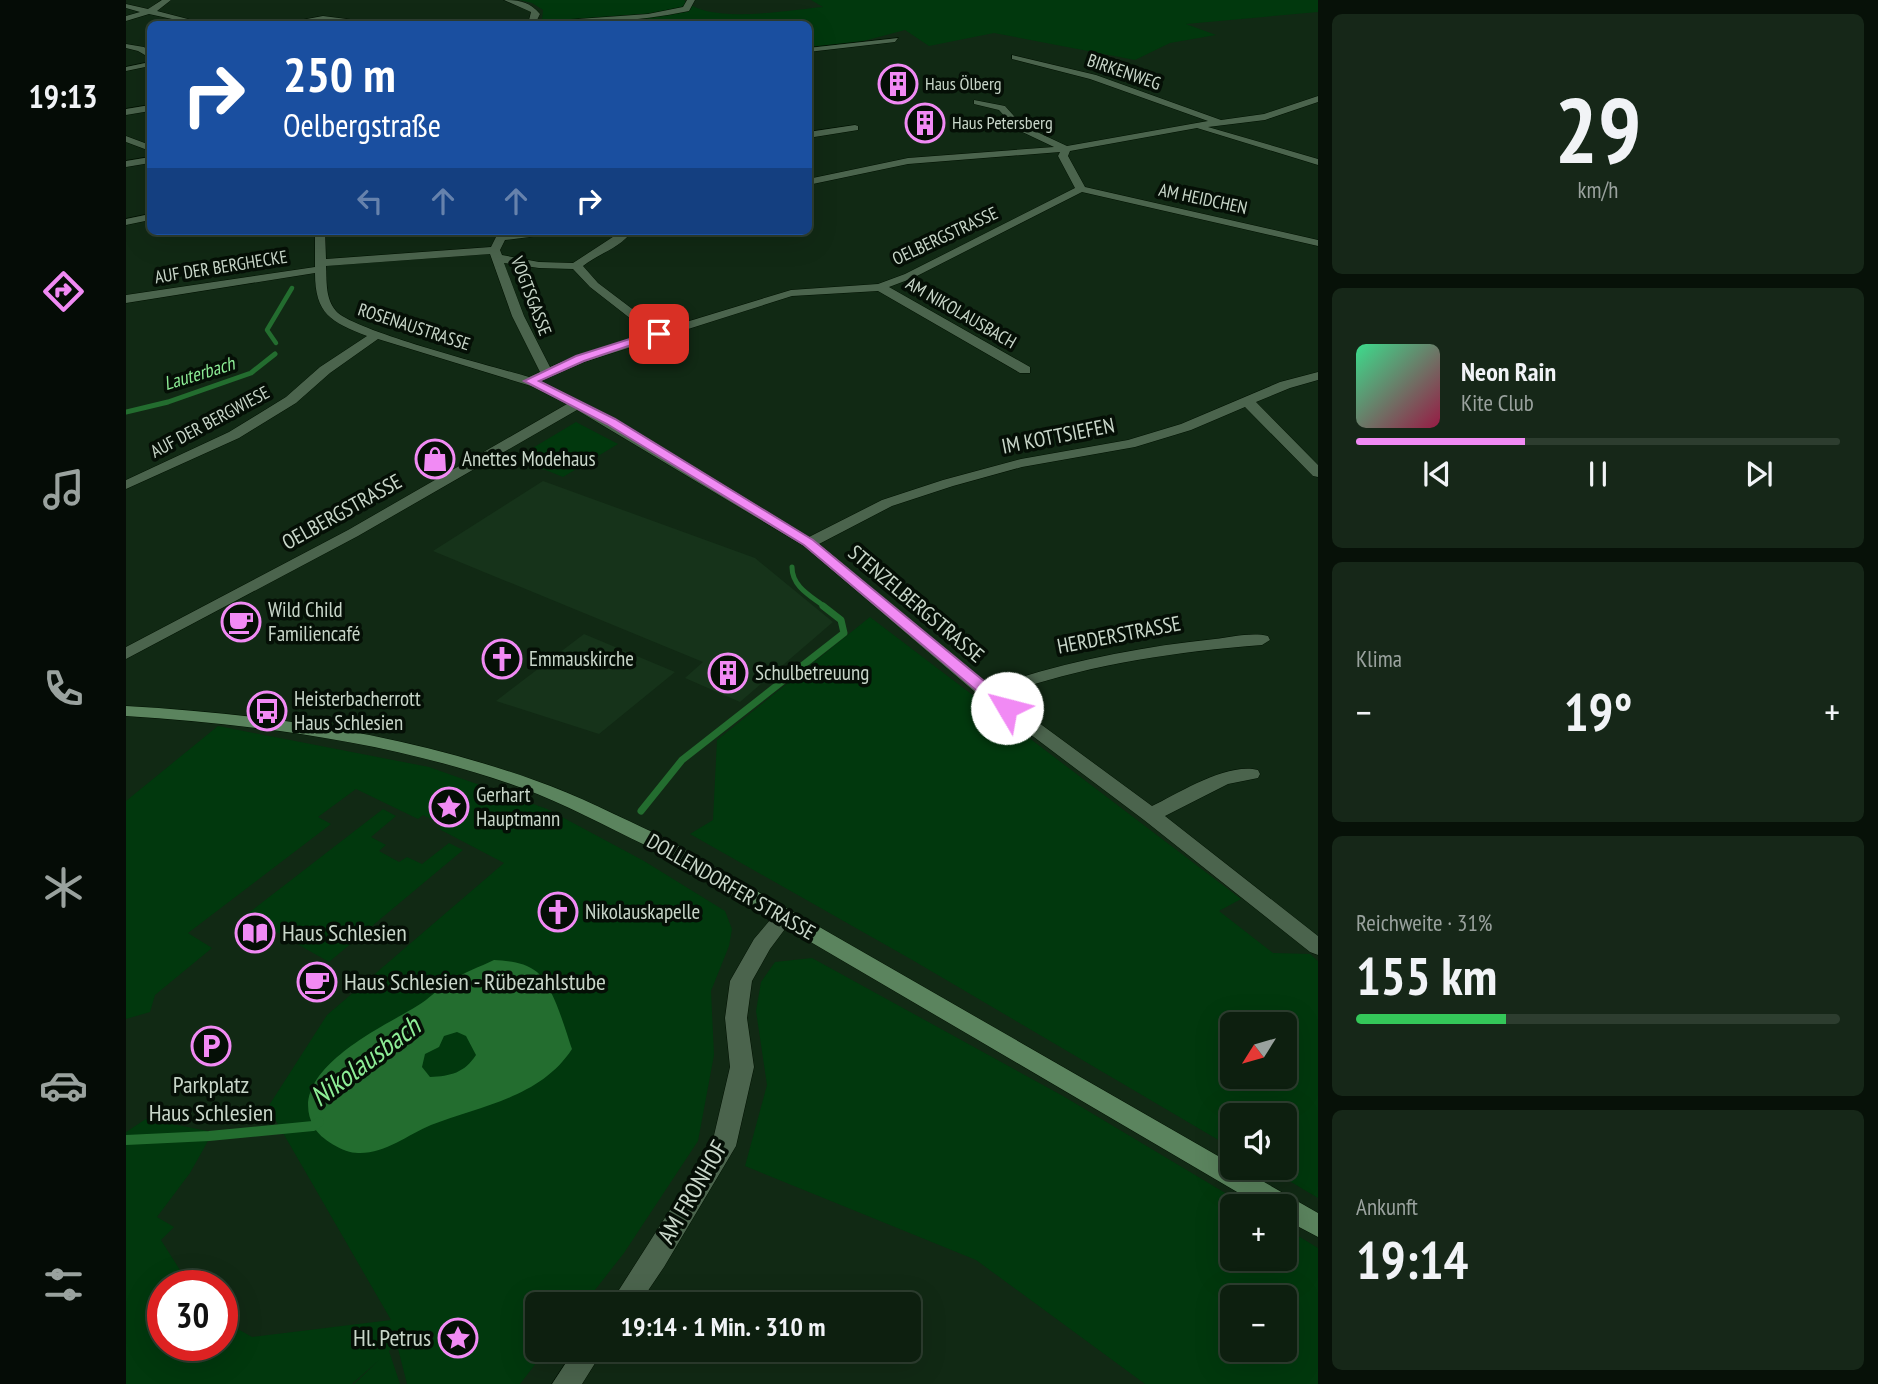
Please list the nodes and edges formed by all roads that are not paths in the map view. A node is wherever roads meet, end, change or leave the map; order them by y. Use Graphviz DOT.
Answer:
graph roads {
  1 [pos="167,0"];
  2 [pos="508,0"];
  3 [pos="691,0"];
  4 [pos="126,6"];
  5 [pos="147,12"];
  6 [pos="126,19"];
  7 [pos="189,21"];
  8 [pos="300,21"];
  9 [pos="343,21"];
  10 [pos="534,21"];
  11 [pos="575,21"];
  12 [pos="895,40"];
  13 [pos="126,46"];
  14 [pos="812,50"];
  15 [pos="147,54"];
  16 [pos="1015,57"];
  17 [pos="147,65"];
  18 [pos="126,69"];
  19 [pos="1318,99"];
  20 [pos="977,102"];
  21 [pos="147,108"];
  22 [pos="126,112"];
  23 [pos="1221,123"];
  24 [pos="1194,126"];
  25 [pos="855,128"];
  26 [pos="812,134"];
  27 [pos="126,139"];
  28 [pos="147,147"];
  29 [pos="1066,149"];
  30 [pos="147,160"];
  31 [pos="1318,162"];
  32 [pos="126,164"];
  33 [pos="812,181"];
  34 [pos="1081,189"];
  35 [pos="147,218"];
  36 [pos="126,222"];
  37 [pos="323,235"];
  38 [pos="503,235"];
  39 [pos="624,235"];
  40 [pos="1318,243"];
  41 [pos="496,254"];
  42 [pos="321,266"];
  43 [pos="576,266"];
  44 [pos="880,287"];
  45 [pos="126,299"];
  46 [pos="659,334"];
  47 [pos="376,335"];
  48 [pos="1025,370"];
  49 [pos="547,372"];
  50 [pos="1318,376"];
  51 [pos="530,381"];
  52 [pos="1247,401"];
  53 [pos="577,404"];
  54 [pos="1318,473"];
  55 [pos="126,485"];
  56 [pos="808,542"];
  57 [pos="1262,640"];
  58 [pos="126,654"];
  59 [pos="988,694"];
  60 [pos="126,711"];
  61 [pos="1251,774"];
  62 [pos="1151,815"];
  63 [pos="784,917"];
  64 [pos="1318,947"];
  65 [pos="1263,1194"];
  66 [pos="1297,1214"];
  67 [pos="1318,1226"];
  68 [pos="632,1292"];
  69 [pos="582,1362"];
  70 [pos="566,1384"];
  1 -- 5 [label="street"];
  2 -- 10 [label="street"];
  3 -- 11 [label="street"];
  4 -- 5 [label="street"];
  5 -- 6 [label="street"];
  5 -- 7 [label="street"];
  8 -- 9 [label="street"];
  12 -- 14 [label="street"];
  13 -- 15 [label="street"];
  16 -- 23 [label="street, BIRKENWEG"];
  17 -- 18 [label="street"];
  19 -- 23 [label="street"];
  20 -- 29 [label="street"];
  21 -- 22 [label="street"];
  23 -- 24 [label="street"];
  24 -- 29 [label="street"];
  24 -- 31 [label="street"];
  25 -- 26 [label="street"];
  27 -- 28 [label="street"];
  29 -- 33 [label="street"];
  29 -- 34 [label="street"];
  30 -- 32 [label="street"];
  34 -- 40 [label="street, AM HEIDCHEN"];
  34 -- 44 [label="street, OELBERGSTRASSE"];
  35 -- 36 [label="street"];
  37 -- 42 [label="street, ROSENAUSTRASSE"];
  38 -- 41 [label="street, VOGTSGASSE"];
  39 -- 43 [label="street"];
  41 -- 42 [label="street, AUF DER BERGHECKE"];
  41 -- 43 [label="street, AUF DER BERGHECKE"];
  41 -- 49 [label="street, VOGTSGASSE"];
  42 -- 45 [label="street, AUF DER BERGHECKE"];
  42 -- 47 [label="street, ROSENAUSTRASSE"];
  43 -- 46 [label="street"];
  44 -- 46 [label="street, OELBERGSTRASSE"];
  44 -- 48 [label="street, AM NIKOLAUSBACH"];
  46 -- 49 [label="street, OELBERGSTRASSE"];
  47 -- 51 [label="street, ROSENAUSTRASSE"];
  47 -- 55 [label="street, AUF DER BERGWIESE"];
  49 -- 51 [label="street, OELBERGSTRASSE"];
  50 -- 52 [label="street, IM KOTTSIEFEN"];
  51 -- 53 [label="street, STENZELBERGSTRASSE"];
  52 -- 54 [label="street"];
  52 -- 56 [label="street, IM KOTTSIEFEN"];
  53 -- 56 [label="street, STENZELBERGSTRASSE"];
  53 -- 58 [label="street, OELBERGSTRASSE"];
  56 -- 59 [label="street, STENZELBERGSTRASSE"];
  57 -- 59 [label="street, HERDERSTRASSE"];
  59 -- 62 [label="street, STENZELBERGSTRASSE"];
  60 -- 63 [label="main road, DOLLENDORFER STRASSE"];
  61 -- 62 [label="street"];
  62 -- 64 [label="street, STENZELBERGSTRASSE"];
  63 -- 65 [label="main road, DOLLENDORFER STRASSE"];
  63 -- 68 [label="street, AM FRONHOF"];
  66 -- 67 [label="main road, DOLLENDORFER STRASSE"];
  69 -- 70 [label="street"];
}
